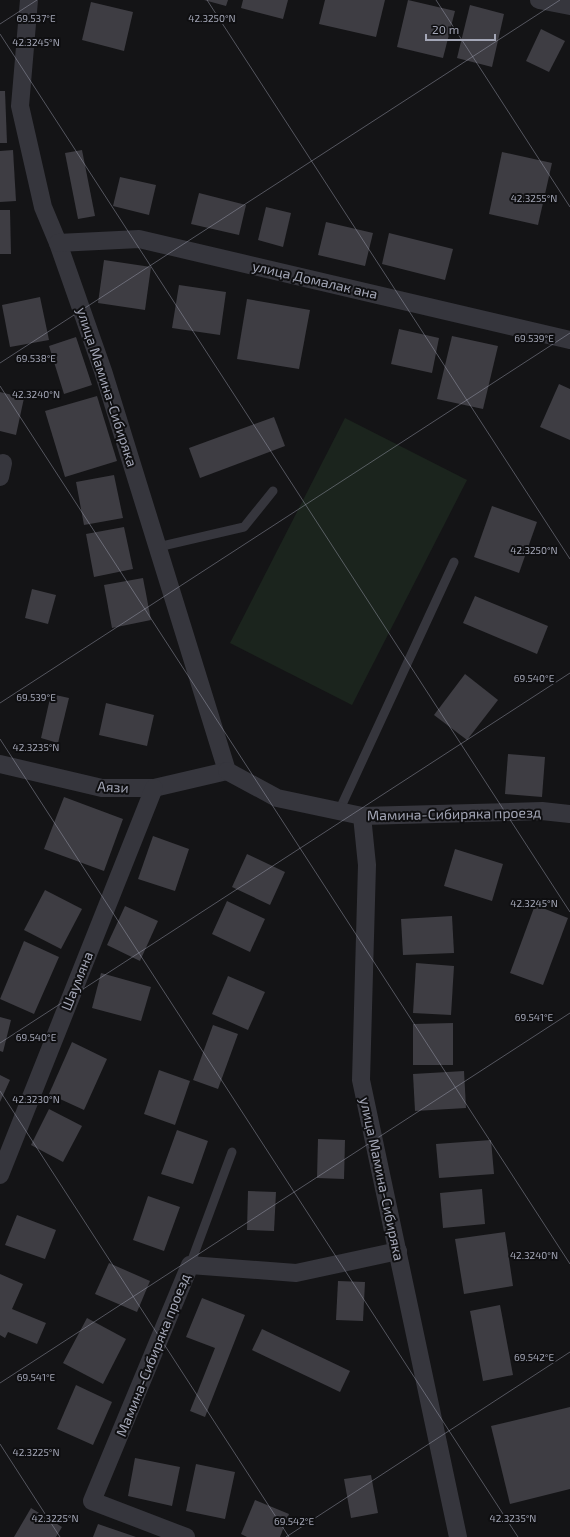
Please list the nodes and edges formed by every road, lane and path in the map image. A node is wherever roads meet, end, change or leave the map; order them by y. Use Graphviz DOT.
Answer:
graph roads {
  1 [pos="29,0"];
  2 [pos="539,0"];
  3 [pos="570,6"];
  4 [pos="58,243"];
  5 [pos="570,340"];
  6 [pos="273,491"];
  7 [pos="158,548"];
  8 [pos="454,562"];
  9 [pos="0,764"];
  10 [pos="227,770"];
  11 [pos="154,788"];
  12 [pos="339,811"];
  13 [pos="570,814"];
  14 [pos="362,816"];
  15 [pos="232,1152"];
  16 [pos="0,1175"];
  17 [pos="398,1251"];
  18 [pos="190,1265"];
  19 [pos="186,1537"];
  20 [pos="458,1537"];
  1 -- 4 [label="street, улица Мамина-Сибиряка"];
  2 -- 3 [label="street"];
  4 -- 5 [label="street, улица Домалак ана"];
  4 -- 7 [label="street, улица Мамина-Сибиряка"];
  6 -- 7 [label="lane"];
  7 -- 10 [label="street, улица Мамина-Сибиряка"];
  8 -- 12 [label="lane"];
  9 -- 11 [label="street, Аязи"];
  10 -- 11 [label="street, Аязи"];
  10 -- 12 [label="street, Мамина-Сибиряка проезд"];
  11 -- 16 [label="street, Шаумяна"];
  12 -- 14 [label="street, Мамина-Сибиряка проезд"];
  13 -- 14 [label="street, Мамина-Сибиряка проезд"];
  14 -- 17 [label="street, улица Мамина-Сибиряка"];
  15 -- 18 [label="lane"];
  17 -- 18 [label="street, Мамина-Сибиряка проезд"];
  17 -- 20 [label="street, улица Мамина-Сибиряка"];
  18 -- 19 [label="street, Мамина-Сибиряка проезд"];
}
